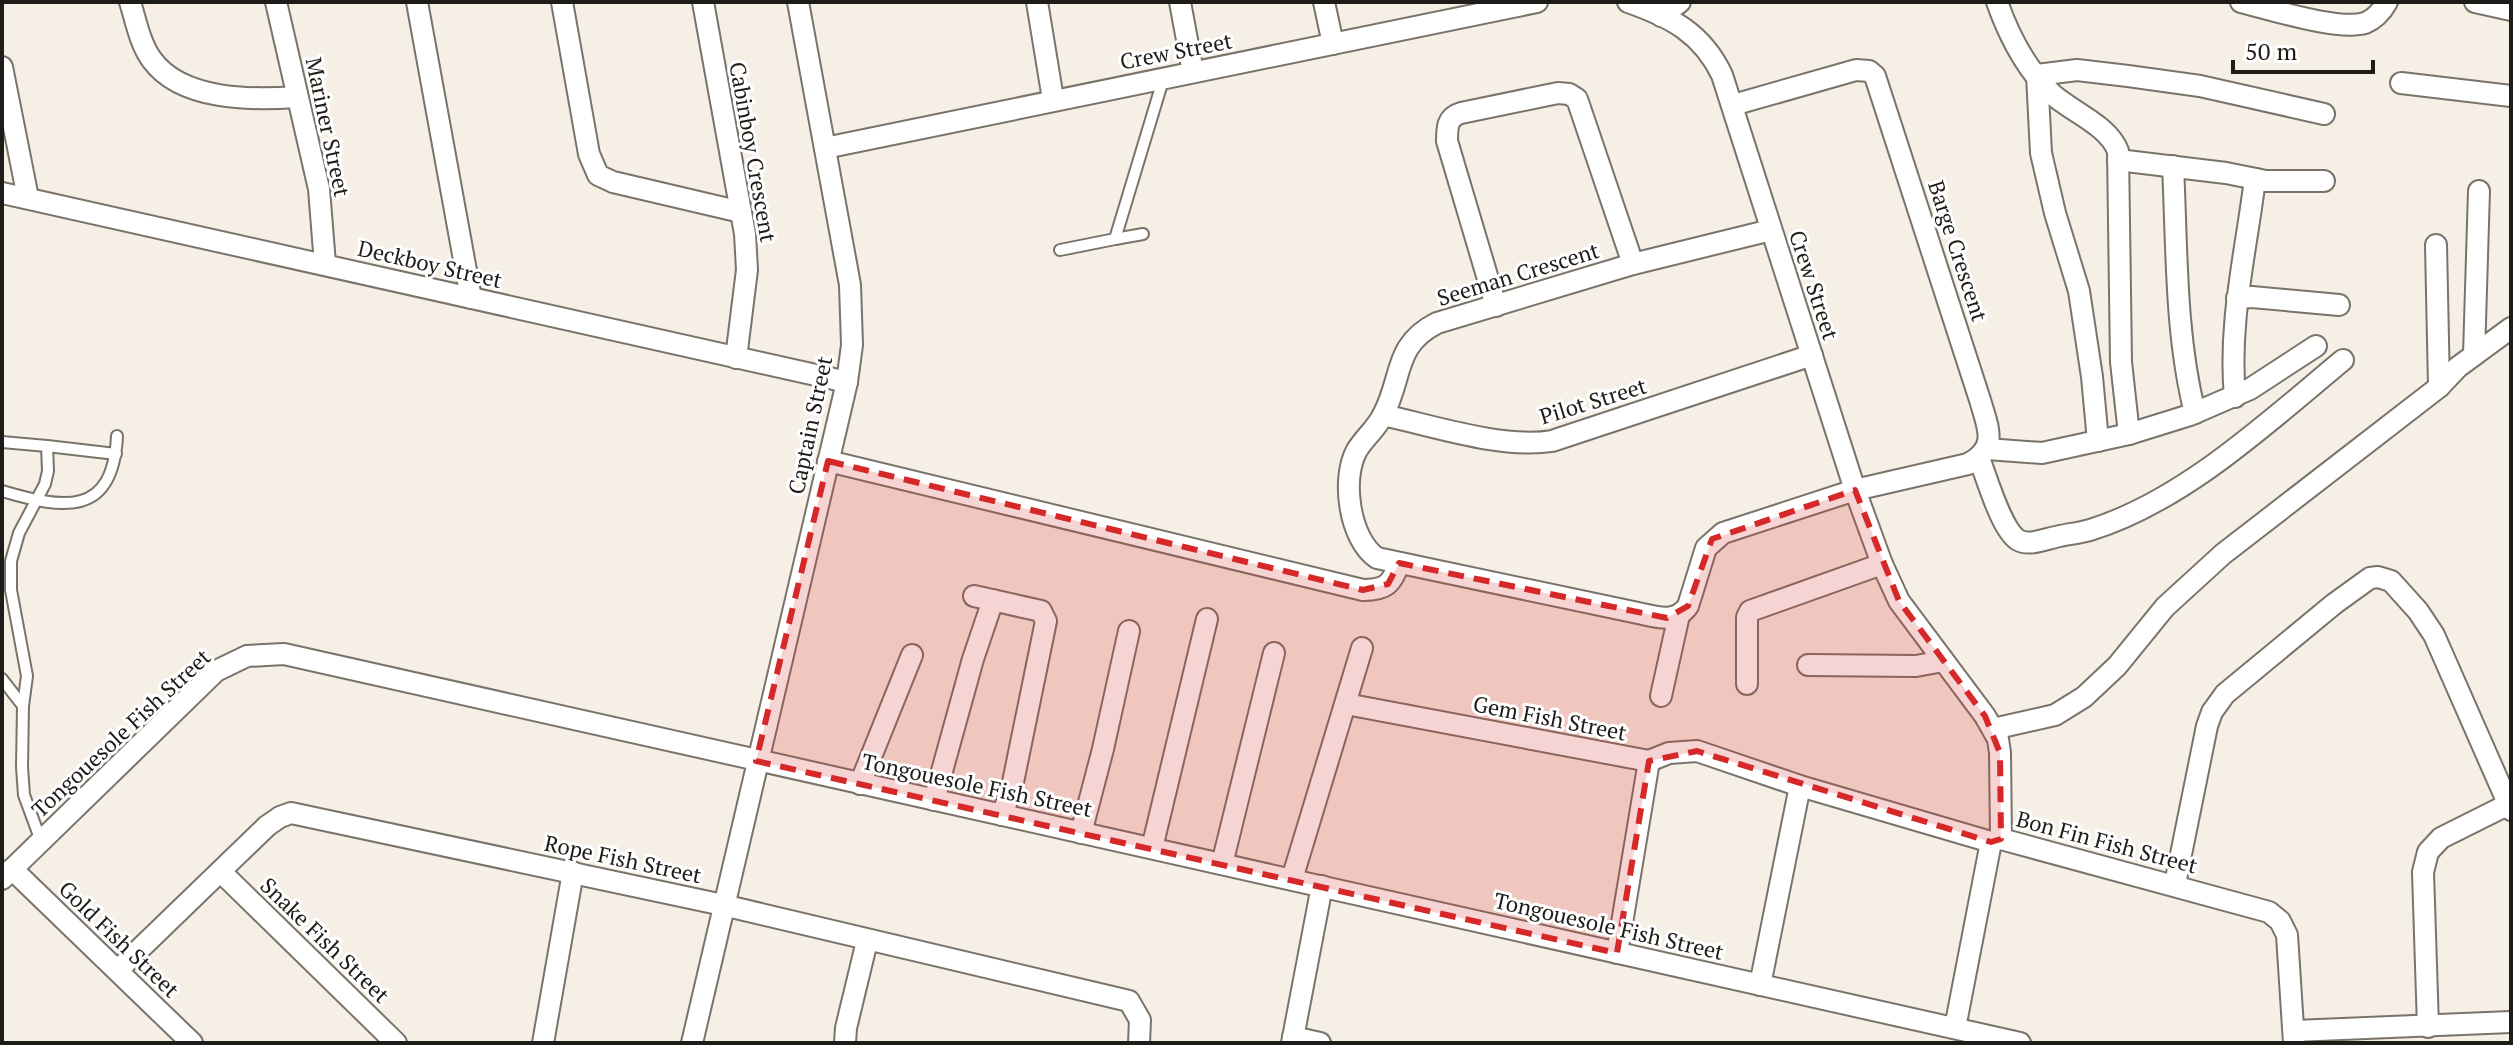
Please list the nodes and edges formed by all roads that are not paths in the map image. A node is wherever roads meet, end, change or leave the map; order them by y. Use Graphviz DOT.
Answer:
graph roads {
  1 [pos="130,2"];
  2 [pos="276,2"];
  3 [pos="417,2"];
  4 [pos="562,2"];
  5 [pos="703,2"];
  6 [pos="798,2"];
  7 [pos="1037,2"];
  8 [pos="1180,2"];
  9 [pos="1324,2"];
  10 [pos="1537,2"];
  11 [pos="1628,2"];
  12 [pos="1680,2"];
  13 [pos="1997,2"];
  14 [pos="2241,2"];
  15 [pos="2387,2"];
  16 [pos="2475,2"];
  17 [pos="1464,10"];
  18 [pos="2511,10"];
  19 [pos="1661,16"];
  20 [pos="1333,44"];
  21 [pos="2,67"];
  22 [pos="1193,72"];
  23 [pos="2037,75"];
  24 [pos="1164,78"];
  25 [pos="2401,83"];
  26 [pos="2511,96"];
  27 [pos="297,97"];
  28 [pos="1053,99"];
  29 [pos="1733,105"];
  30 [pos="2324,114"];
  31 [pos="825,148"];
  32 [pos="2118,160"];
  33 [pos="2173,166"];
  34 [pos="2255,179"];
  35 [pos="2324,181"];
  36 [pos="2479,191"];
  37 [pos="2,193"];
  38 [pos="28,198"];
  39 [pos="741,212"];
  40 [pos="1771,230"];
  41 [pos="1143,234"];
  42 [pos="1115,239"];
  43 [pos="2436,245"];
  44 [pos="1060,250"];
  45 [pos="325,264"];
  46 [pos="1633,264"];
  47 [pos="471,298"];
  48 [pos="2237,298"];
  49 [pos="2339,305"];
  50 [pos="1496,306"];
  51 [pos="2511,328"];
  52 [pos="2316,346"];
  53 [pos="1812,355"];
  54 [pos="2474,355"];
  55 [pos="736,358"];
  56 [pos="2343,360"];
  57 [pos="847,382"];
  58 [pos="2439,387"];
  59 [pos="2235,397"];
  60 [pos="2195,413"];
  61 [pos="1383,415"];
  62 [pos="2129,434"];
  63 [pos="117,436"];
  64 [pos="2098,441"];
  65 [pos="2,442"];
  66 [pos="47,446"];
  67 [pos="116,454"];
  68 [pos="1983,454"];
  69 [pos="828,461"];
  70 [pos="1855,490"];
  71 [pos="2,491"];
  72 [pos="34,500"];
  73 [pos="1399,563"];
  74 [pos="1882,564"];
  75 [pos="1684,610"];
  76 [pos="1207,619"];
  77 [pos="1129,631"];
  78 [pos="1362,648"];
  79 [pos="1274,653"];
  80 [pos="912,655"];
  81 [pos="1943,661"];
  82 [pos="1808,665"];
  83 [pos="2,679"];
  84 [pos="1747,684"];
  85 [pos="1661,696"];
  86 [pos="1346,704"];
  87 [pos="23,706"];
  88 [pos="1993,729"];
  89 [pos="756,761"];
  90 [pos="1649,761"];
  91 [pos="860,784"];
  92 [pos="1800,786"];
  93 [pos="934,800"];
  94 [pos="2510,807"];
  95 [pos="1002,815"];
  96 [pos="1081,833"];
  97 [pos="1996,840"];
  98 [pos="41,841"];
  99 [pos="1152,848"];
  100 [pos="1222,864"];
  101 [pos="221,872"];
  102 [pos="573,872"];
  103 [pos="7,874"];
  104 [pos="1292,879"];
  105 [pos="2175,884"];
  106 [pos="1322,886"];
  107 [pos="723,905"];
  108 [pos="867,941"];
  109 [pos="1617,953"];
  110 [pos="118,970"];
  111 [pos="1760,985"];
  112 [pos="2511,1022"];
  113 [pos="2428,1027"];
  114 [pos="1955,1028"];
  115 [pos="2294,1037"];
  116 [pos="1293,1040"];
  117 [pos="192,1043"];
  118 [pos="396,1043"];
  119 [pos="543,1043"];
  120 [pos="692,1043"];
  121 [pos="845,1043"];
  122 [pos="1139,1043"];
  123 [pos="1320,1043"];
  124 [pos="2020,1043"];
  1 -- 27 [label="street"];
  2 -- 27 [label="street, Mariner Street"];
  3 -- 47 [label="street"];
  4 -- 39 [label="street"];
  5 -- 39 [label="street, Cabinboy Crescent"];
  6 -- 31 [label="street, Captain Street"];
  7 -- 28 [label="street"];
  8 -- 22 [label="street"];
  9 -- 20 [label="street"];
  10 -- 17 [label="street, Crew Street"];
  11 -- 19 [label="street, Crew Street"];
  12 -- 19 [label="street"];
  13 -- 23 [label="street"];
  14 -- 15 [label="street"];
  16 -- 18 [label="street"];
  17 -- 20 [label="street, Crew Street"];
  19 -- 29 [label="street, Crew Street"];
  20 -- 22 [label="street, Crew Street"];
  21 -- 38 [label="street"];
  22 -- 24 [label="street, Crew Street"];
  23 -- 30 [label="street"];
  23 -- 32 [label="street"];
  23 -- 64 [label="street"];
  24 -- 28 [label="street, Crew Street"];
  24 -- 42 [label="lane"];
  25 -- 26 [label="street"];
  27 -- 45 [label="street, Mariner Street"];
  28 -- 31 [label="street, Crew Street"];
  29 -- 40 [label="street, Crew Street"];
  29 -- 68 [label="street, Barge Crescent"];
  31 -- 57 [label="street, Captain Street"];
  32 -- 33 [label="street"];
  32 -- 62 [label="street"];
  33 -- 34 [label="street"];
  33 -- 60 [label="street"];
  34 -- 35 [label="street"];
  34 -- 48 [label="street"];
  36 -- 54 [label="street"];
  37 -- 38 [label="street, Deckboy Street"];
  38 -- 45 [label="street, Deckboy Street"];
  39 -- 55 [label="street, Cabinboy Crescent"];
  40 -- 46 [label="street, Seeman Crescent"];
  40 -- 53 [label="street, Crew Street"];
  41 -- 42 [label="lane"];
  42 -- 44 [label="lane"];
  43 -- 58 [label="street"];
  45 -- 47 [label="street, Deckboy Street"];
  46 -- 50 [label="street, Seeman Crescent"];
  46 -- 50 [label="street"];
  47 -- 55 [label="street, Deckboy Street"];
  48 -- 49 [label="street"];
  48 -- 59 [label="street"];
  50 -- 61 [label="street, Seeman Crescent"];
  51 -- 54 [label="street"];
  52 -- 59 [label="street"];
  53 -- 61 [label="street, Pilot Street"];
  53 -- 70 [label="street, Crew Street"];
  54 -- 58 [label="street"];
  55 -- 57 [label="street, Deckboy Street"];
  56 -- 68 [label="street"];
  57 -- 69 [label="street, Captain Street"];
  58 -- 88 [label="street"];
  59 -- 60 [label="street"];
  60 -- 62 [label="street"];
  61 -- 73 [label="street, Seeman Crescent"];
  62 -- 64 [label="street"];
  63 -- 67 [label="lane"];
  64 -- 68 [label="street"];
  65 -- 66 [label="lane"];
  66 -- 67 [label="lane"];
  66 -- 72 [label="lane"];
  67 -- 72 [label="lane"];
  68 -- 70 [label="street"];
  69 -- 73 [label="street"];
  69 -- 89 [label="street, Captain Street"];
  70 -- 74 [label="street, Crew Street"];
  70 -- 75 [label="street"];
  71 -- 72 [label="lane"];
  72 -- 87 [label="lane"];
  73 -- 75 [label="street, Seeman Crescent"];
  74 -- 81 [label="street, Crew Street"];
  74 -- 84 [label="street"];
  75 -- 85 [label="street"];
  76 -- 99 [label="street"];
  77 -- 96 [label="street"];
  78 -- 86 [label="street"];
  79 -- 100 [label="street"];
  80 -- 91 [label="street"];
  81 -- 82 [label="street"];
  81 -- 88 [label="street, Crew Street"];
  83 -- 87 [label="lane"];
  86 -- 90 [label="street, Gem Fish Street"];
  86 -- 104 [label="street"];
  87 -- 98 [label="lane"];
  88 -- 97 [label="street"];
  89 -- 91 [label="street, Tongouesole Fish Street"];
  89 -- 98 [label="street, Tongouesole Fish Street"];
  89 -- 107 [label="street, Captain Street"];
  90 -- 92 [label="street, Bon Fin Fish Street"];
  90 -- 109 [label="street, Gem Fish Street"];
  91 -- 93 [label="street, Tongouesole Fish Street"];
  92 -- 97 [label="street, Bon Fin Fish Street"];
  92 -- 111 [label="street"];
  93 -- 95 [label="street, Tongouesole Fish Street"];
  93 -- 95 [label="street"];
  94 -- 105 [label="street"];
  94 -- 113 [label="street"];
  95 -- 96 [label="street, Tongouesole Fish Street"];
  96 -- 99 [label="street, Tongouesole Fish Street"];
  97 -- 105 [label="street, Bon Fin Fish Street"];
  97 -- 114 [label="street"];
  98 -- 103 [label="street, Tongouesole Fish Street"];
  99 -- 100 [label="street, Tongouesole Fish Street"];
  100 -- 104 [label="street, Tongouesole Fish Street"];
  101 -- 102 [label="street, Rope Fish Street"];
  101 -- 110 [label="street, Rope Fish Street"];
  101 -- 118 [label="street, Snake Fish Street"];
  102 -- 107 [label="street, Rope Fish Street"];
  102 -- 119 [label="street"];
  103 -- 110 [label="street, Gold Fish Street"];
  104 -- 106 [label="street, Tongouesole Fish Street"];
  105 -- 115 [label="street, Bon Fin Fish Street"];
  106 -- 109 [label="street, Tongouesole Fish Street"];
  106 -- 116 [label="street"];
  107 -- 108 [label="street, Rope Fish Street"];
  107 -- 120 [label="street, Captain Street"];
  108 -- 121 [label="street"];
  108 -- 122 [label="street, Rope Fish Street"];
  109 -- 111 [label="street, Tongouesole Fish Street"];
  110 -- 117 [label="street, Gold Fish Street"];
  111 -- 114 [label="street, Tongouesole Fish Street"];
  112 -- 113 [label="street"];
  113 -- 115 [label="street"];
  114 -- 124 [label="street, Tongouesole Fish Street"];
  116 -- 123 [label="street"];
}
